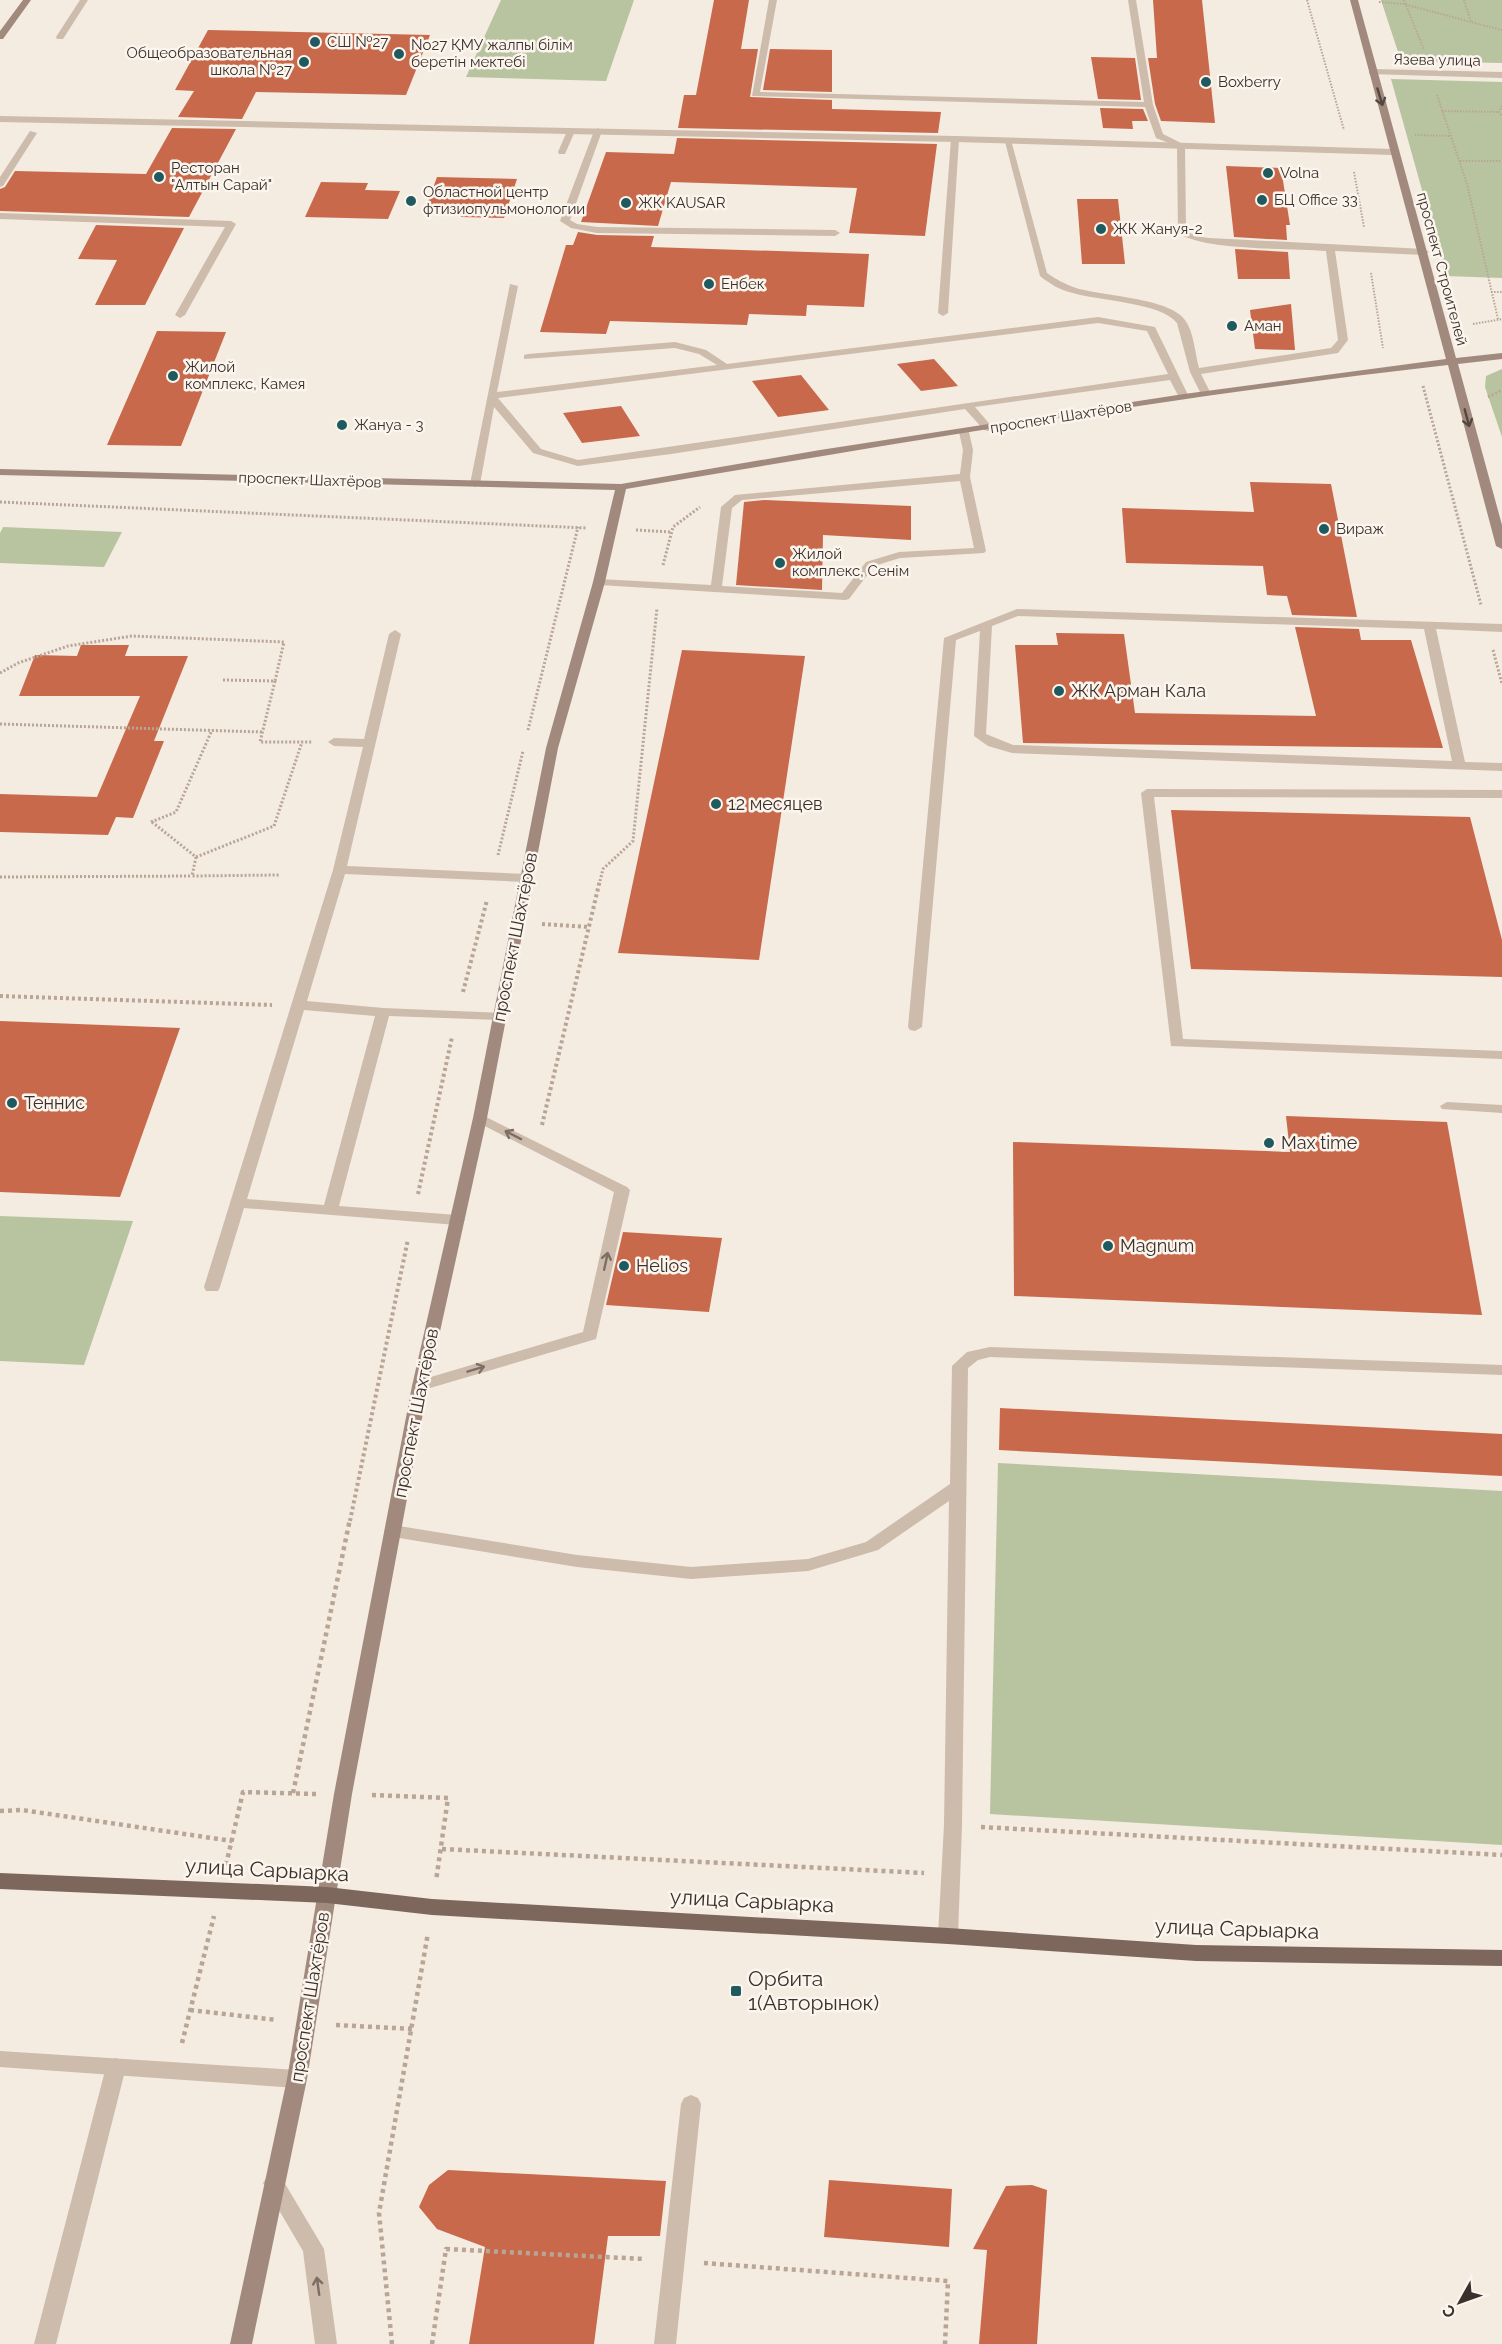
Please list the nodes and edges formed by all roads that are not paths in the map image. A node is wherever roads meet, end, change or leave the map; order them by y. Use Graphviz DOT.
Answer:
graph roads {
  1 [pos="27,0"];
  2 [pos="84,0"];
  3 [pos="774,0"];
  4 [pos="1132,0"];
  5 [pos="1354,1"];
  6 [pos="0,37"];
  7 [pos="60,37"];
  8 [pos="1372,72"];
  9 [pos="1502,75"];
  10 [pos="1149,105"];
  11 [pos="0,119"];
  12 [pos="571,131"];
  13 [pos="598,131"];
  14 [pos="33,133"];
  15 [pos="955,139"];
  16 [pos="1007,140"];
  17 [pos="1181,146"];
  18 [pos="1393,152"];
  19 [pos="562,153"];
  20 [pos="0,184"];
  21 [pos="0,216"];
  22 [pos="835,233"];
  23 [pos="1330,248"];
  24 [pos="1424,252"];
  25 [pos="513,286"];
  26 [pos="943,313"];
  27 [pos="180,315"];
  28 [pos="1502,356"];
  29 [pos="528,357"];
  30 [pos="1452,362"];
  31 [pos="725,368"];
  32 [pos="1196,372"];
  33 [pos="1174,376"];
  34 [pos="1206,394"];
  35 [pos="491,397"];
  36 [pos="1184,397"];
  37 [pos="967,405"];
  38 [pos="988,428"];
  39 [pos="964,432"];
  40 [pos="0,472"];
  41 [pos="966,477"];
  42 [pos="475,484"];
  43 [pos="621,488"];
  44 [pos="1502,546"];
  45 [pos="599,582"];
  46 [pos="716,589"];
  47 [pos="986,624"];
  48 [pos="1429,626"];
  49 [pos="1502,628"];
  50 [pos="396,634"];
  51 [pos="334,742"];
  52 [pos="369,743"];
  53 [pos="1459,765"];
  54 [pos="1502,767"];
  55 [pos="1502,794"];
  56 [pos="340,870"];
  57 [pos="526,878"];
  58 [pos="300,1005"];
  59 [pos="383,1012"];
  60 [pos="499,1016"];
  61 [pos="915,1027"];
  62 [pos="1502,1055"];
  63 [pos="1447,1106"];
  64 [pos="1502,1109"];
  65 [pos="480,1118"];
  66 [pos="236,1203"];
  67 [pos="331,1209"];
  68 [pos="457,1220"];
  69 [pos="212,1287"];
  70 [pos="1502,1370"];
  71 [pos="420,1386"];
  72 [pos="957,1487"];
  73 [pos="393,1531"];
  74 [pos="0,1881"];
  75 [pos="327,1895"];
  76 [pos="948,1936"];
  77 [pos="1502,1958"];
  78 [pos="0,2059"];
  79 [pos="116,2067"];
  80 [pos="297,2079"];
  81 [pos="691,2104"];
  82 [pos="274,2182"];
  83 [pos="45,2344"];
  84 [pos="241,2344"];
  85 [pos="326,2344"];
  86 [pos="665,2344"];
  1 -- 6 [label="main road"];
  2 -- 7 [label="street"];
  3 -- 10 [label="street"];
  4 -- 10 [label="street"];
  5 -- 8 [label="main road, проспект Строителей"];
  8 -- 9 [label="street, Язева улица"];
  8 -- 18 [label="main road, проспект Строителей, one-way"];
  10 -- 17 [label="street"];
  11 -- 12 [label="street"];
  12 -- 13 [label="street"];
  12 -- 19 [label="street"];
  13 -- 15 [label="street"];
  13 -- 22 [label="street"];
  14 -- 20 [label="street"];
  15 -- 16 [label="street"];
  15 -- 26 [label="street"];
  16 -- 17 [label="street"];
  16 -- 32 [label="street"];
  17 -- 18 [label="street"];
  17 -- 23 [label="street"];
  18 -- 24 [label="main road, проспект Строителей"];
  21 -- 27 [label="street"];
  23 -- 24 [label="street"];
  23 -- 32 [label="street"];
  24 -- 30 [label="main road, проспект Строителей"];
  25 -- 35 [label="street"];
  28 -- 30 [label="main road, проспект Шахтёров"];
  29 -- 31 [label="street"];
  30 -- 34 [label="main road, проспект Шахтёров"];
  30 -- 44 [label="main road, проспект Строителей, one-way"];
  31 -- 33 [label="street"];
  31 -- 35 [label="street"];
  32 -- 34 [label="street"];
  33 -- 36 [label="street"];
  33 -- 37 [label="street"];
  34 -- 36 [label="main road, проспект Шахтёров"];
  35 -- 37 [label="street"];
  35 -- 42 [label="street"];
  36 -- 38 [label="main road, проспект Шахтёров"];
  37 -- 38 [label="street"];
  38 -- 39 [label="main road, проспект Шахтёров"];
  39 -- 41 [label="street"];
  39 -- 43 [label="main road, проспект Шахтёров"];
  40 -- 42 [label="main road, проспект Шахтёров"];
  41 -- 46 [label="street"];
  41 -- 46 [label="street"];
  42 -- 43 [label="main road, проспект Шахтёров"];
  43 -- 45 [label="main road, проспект Шахтёров"];
  45 -- 46 [label="street"];
  45 -- 57 [label="main road, проспект Шахтёров"];
  47 -- 48 [label="street"];
  47 -- 53 [label="street"];
  47 -- 61 [label="street"];
  48 -- 49 [label="street"];
  48 -- 53 [label="street"];
  50 -- 52 [label="street"];
  51 -- 52 [label="street"];
  52 -- 56 [label="street"];
  53 -- 54 [label="street"];
  55 -- 62 [label="street"];
  56 -- 57 [label="street"];
  56 -- 58 [label="street"];
  57 -- 60 [label="main road, проспект Шахтёров"];
  58 -- 59 [label="street"];
  58 -- 66 [label="street"];
  59 -- 60 [label="street"];
  59 -- 67 [label="street"];
  60 -- 65 [label="main road, проспект Шахтёров"];
  63 -- 64 [label="street"];
  65 -- 68 [label="main road, проспект Шахтёров"];
  71 -- 65 [label="street, one-way"];
  66 -- 67 [label="street"];
  66 -- 69 [label="street"];
  67 -- 68 [label="street"];
  68 -- 71 [label="main road, проспект Шахтёров"];
  70 -- 72 [label="street"];
  71 -- 73 [label="main road, проспект Шахтёров"];
  72 -- 73 [label="street"];
  72 -- 76 [label="street"];
  73 -- 75 [label="main road, проспект Шахтёров"];
  74 -- 75 [label="main road, улица Сарыарка"];
  75 -- 76 [label="main road, улица Сарыарка"];
  75 -- 80 [label="main road, проспект Шахтёров"];
  76 -- 77 [label="main road, улица Сарыарка"];
  78 -- 79 [label="street"];
  79 -- 80 [label="street"];
  79 -- 83 [label="street"];
  80 -- 82 [label="main road, проспект Шахтёров"];
  81 -- 86 [label="street"];
  82 -- 84 [label="main road, проспект Шахтёров"];
  85 -- 82 [label="street, one-way"];
}
